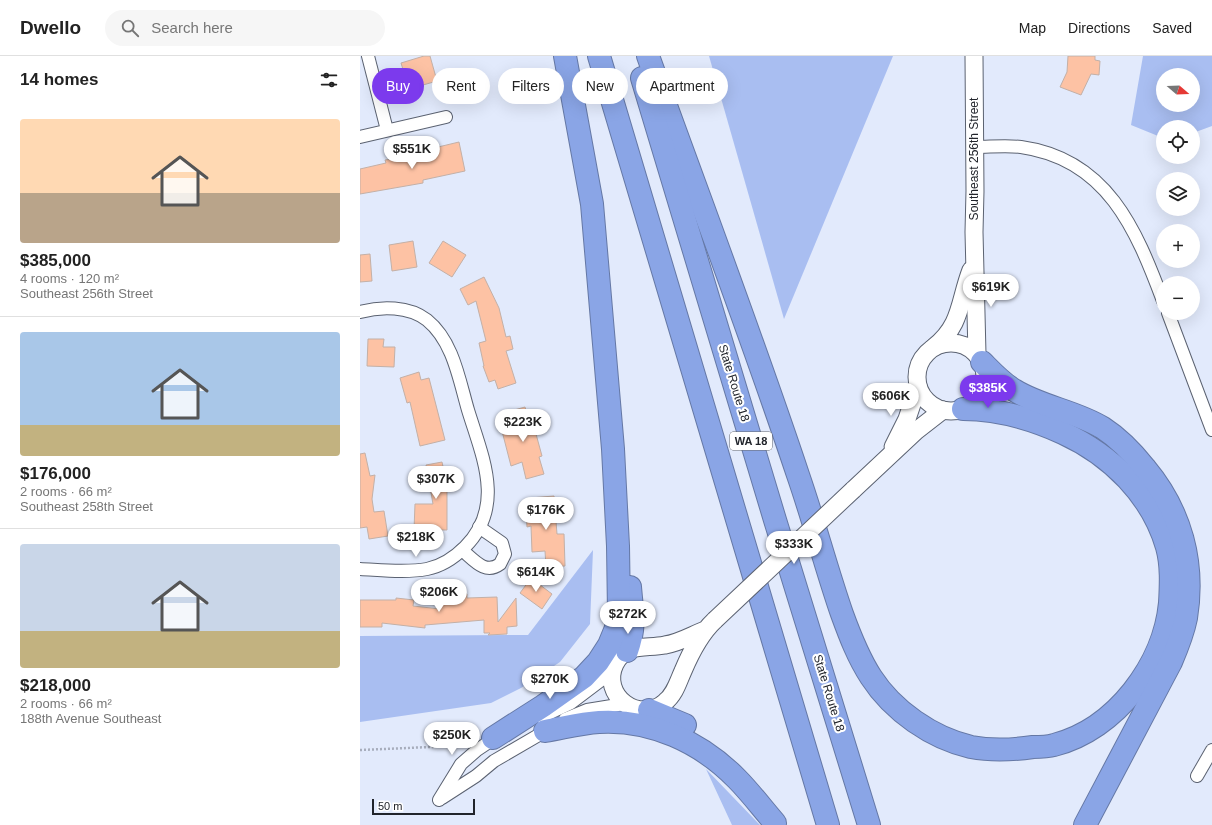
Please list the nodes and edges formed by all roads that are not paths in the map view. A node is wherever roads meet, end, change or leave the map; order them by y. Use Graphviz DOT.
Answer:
graph roads {
  1 [pos="368,56"];
  2 [pos="565,56"];
  3 [pos="599,56"];
  4 [pos="635,56"];
  5 [pos="648,56"];
  6 [pos="974,56"];
  7 [pos="446,117"];
  8 [pos="387,130"];
  9 [pos="360,137"];
  10 [pos="975,147"];
  11 [pos="974,262"];
  12 [pos="1156,283"];
  13 [pos="360,312"];
  14 [pos="1171,320"];
  15 [pos="934,347"];
  16 [pos="980,358"];
  17 [pos="918,386"];
  18 [pos="953,410"];
  19 [pos="1212,430"];
  20 [pos="613,449"];
  21 [pos="887,458"];
  22 [pos="479,527"];
  23 [pos="462,550"];
  24 [pos="360,569"];
  25 [pos="710,625"];
  26 [pos="627,651"];
  27 [pos="612,672"];
  28 [pos="624,704"];
  29 [pos="649,710"];
  30 [pos="545,731"];
  31 [pos="493,738"];
  32 [pos="1212,750"];
  33 [pos="1197,776"];
  34 [pos="775,824"];
  35 [pos="828,825"];
  36 [pos="870,825"];
  37 [pos="1085,825"];
  1 -- 8 [label="street"];
  2 -- 20 [label="highway"];
  3 -- 35 [label="highway, WA 18"];
  4 -- 36 [label="highway, State Route 18 / WA 18"];
  5 -- 18 [label="highway"];
  6 -- 10 [label="main road, Southeast 256th Street"];
  7 -- 8 [label="street"];
  8 -- 9 [label="street"];
  10 -- 11 [label="main road, Southeast 256th Street"];
  10 -- 12 [label="street"];
  11 -- 15 [label="main road, Southeast 256th Street"];
  11 -- 16 [label="main road, Southeast 256th Street"];
  13 -- 22 [label="street"];
  14 -- 19 [label="street"];
  15 -- 16 [label="main road"];
  15 -- 17 [label="main road"];
  16 -- 18 [label="main road"];
  16 -- 37 [label="highway"];
  17 -- 18 [label="main road"];
  17 -- 21 [label="main road"];
  18 -- 21 [label="main road"];
  20 -- 26 [label="highway"];
  20 -- 31 [label="highway"];
  21 -- 25 [label="main road, bridge"];
  22 -- 23 [label="street"];
  22 -- 23 [label="street"];
  23 -- 24 [label="street"];
  25 -- 26 [label="main road"];
  25 -- 29 [label="main road"];
  26 -- 27 [label="main road"];
  27 -- 28 [label="main road"];
  27 -- 31 [label="street"];
  28 -- 29 [label="main road"];
  28 -- 30 [label="street"];
  29 -- 34 [label="highway"];
  30 -- 31 [label="street"];
  30 -- 34 [label="highway"];
  32 -- 33 [label="street"];
}
